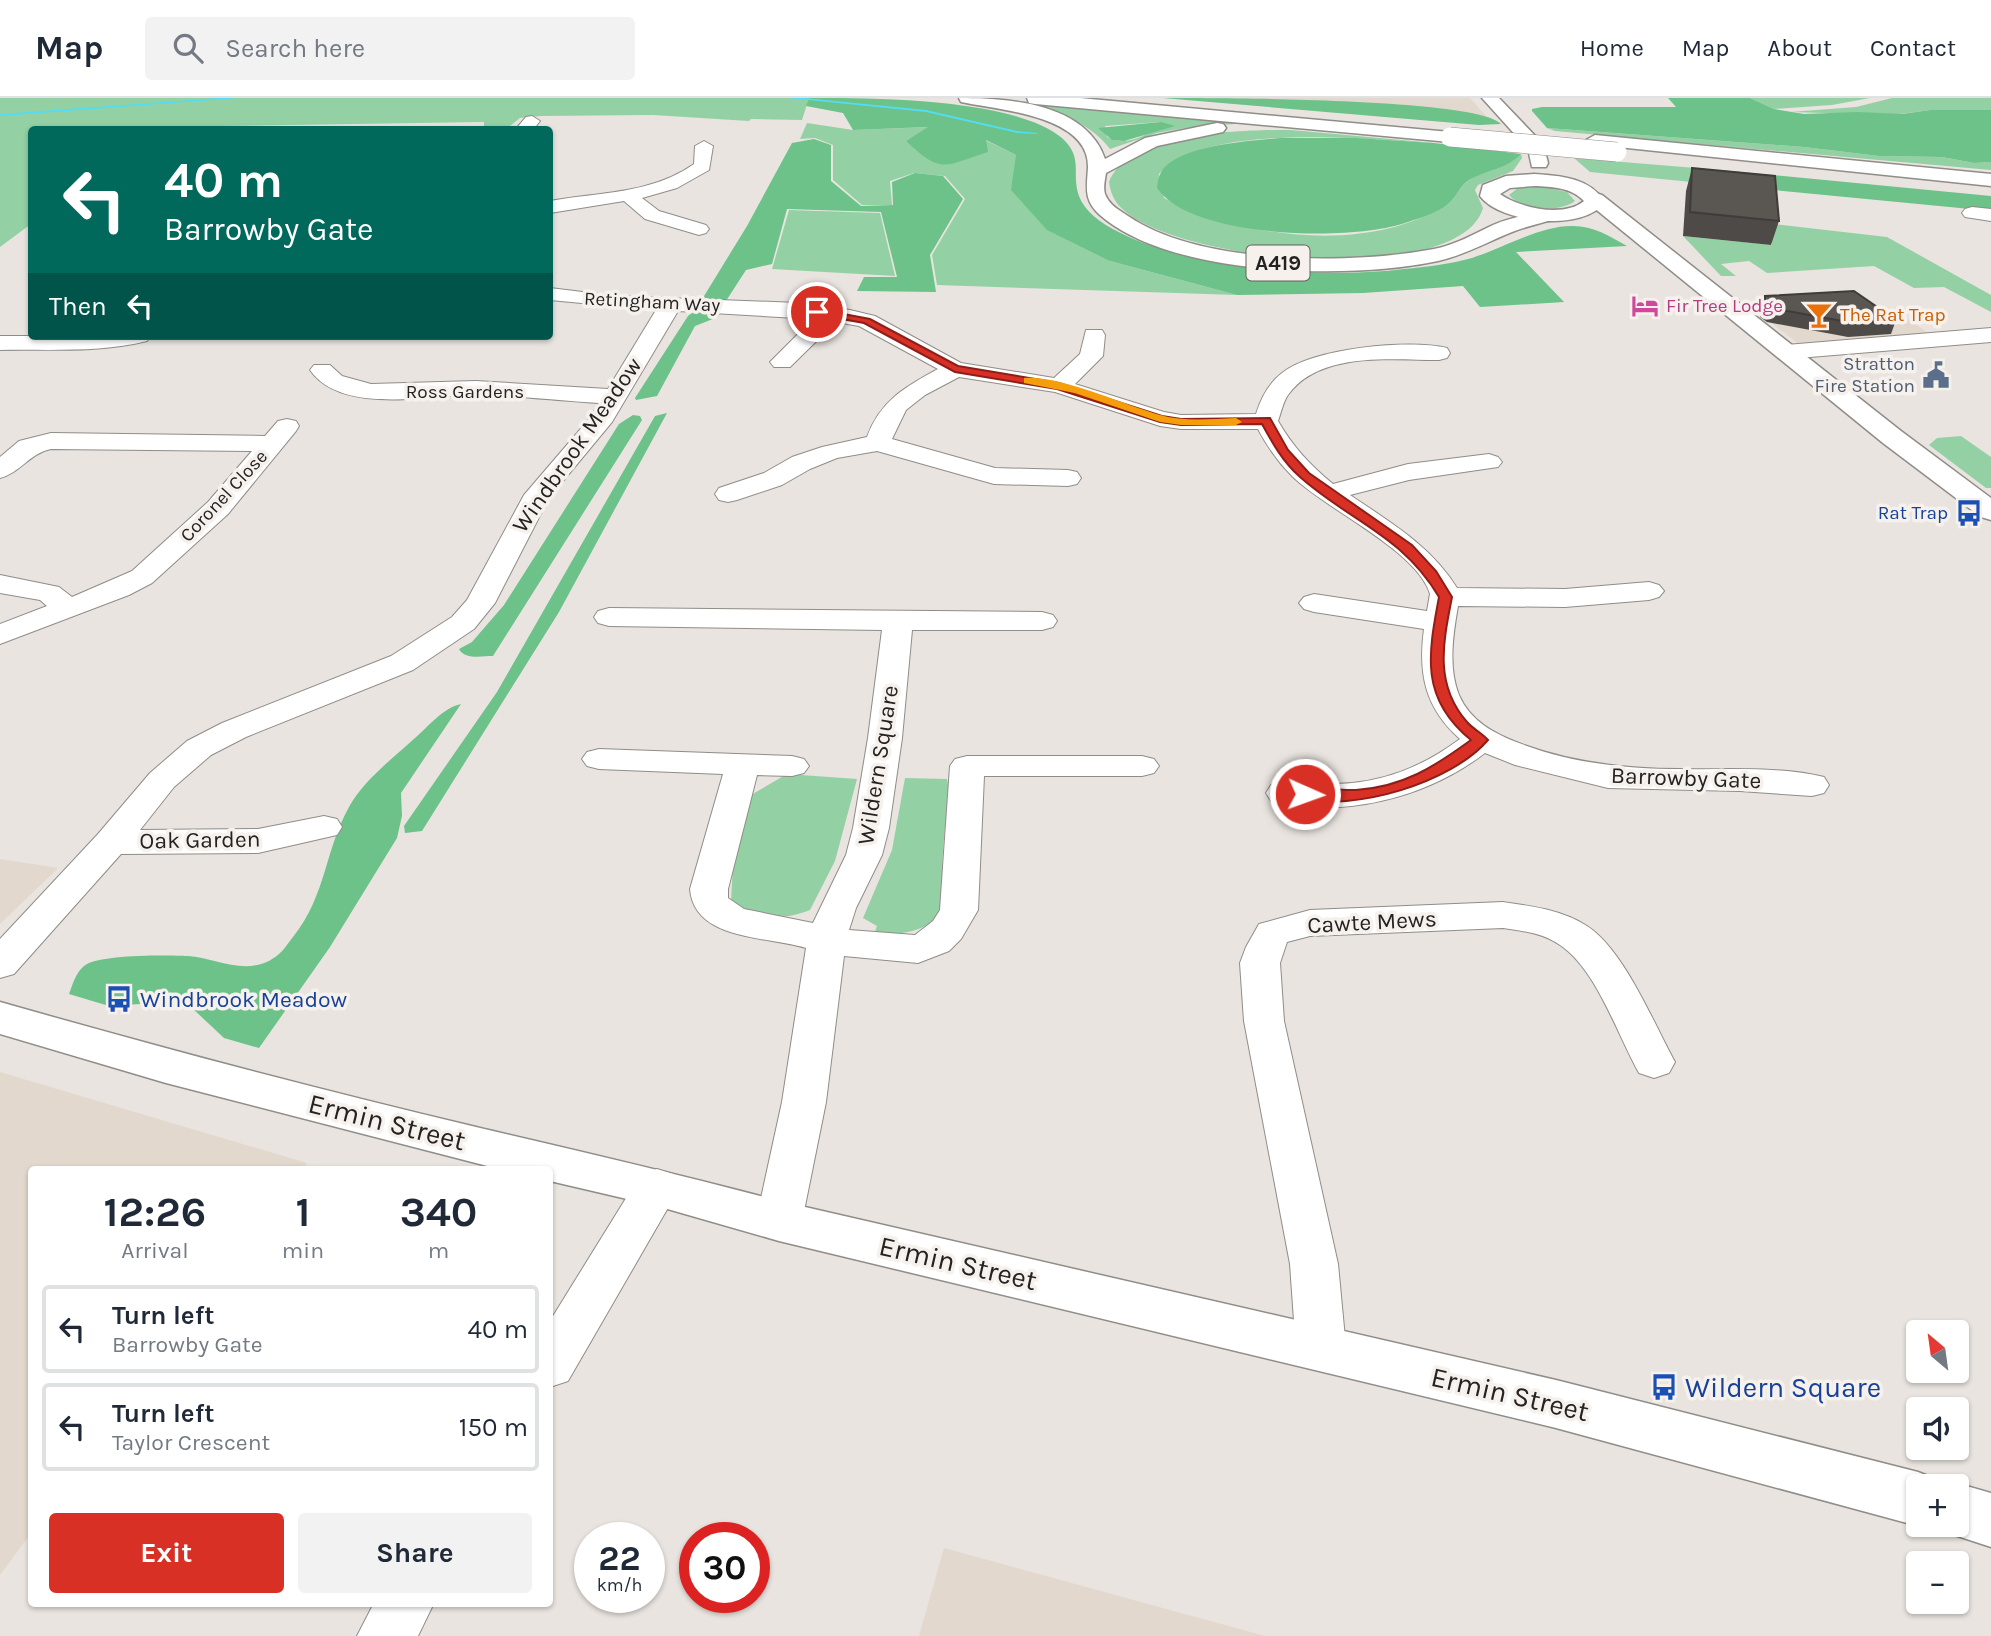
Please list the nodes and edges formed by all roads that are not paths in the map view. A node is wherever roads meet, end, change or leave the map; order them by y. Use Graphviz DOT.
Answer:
graph roads {
  1 [pos="967,98"];
  2 [pos="1019,98"];
  3 [pos="1128,98"];
  4 [pos="1490,98"];
  5 [pos="1387,130"];
  6 [pos="1448,131"];
  7 [pos="704,146"];
  8 [pos="1539,163"];
  9 [pos="1098,170"];
  10 [pos="1907,171"];
  11 [pos="1991,174"];
  12 [pos="1991,180"];
  13 [pos="1514,181"];
  14 [pos="553,186"];
  15 [pos="1575,187"];
  16 [pos="1991,191"];
  17 [pos="626,194"];
  18 [pos="1595,199"];
  19 [pos="572,202"];
  20 [pos="1497,202"];
  21 [pos="553,206"];
  22 [pos="1557,214"];
  23 [pos="699,229"];
  24 [pos="1499,230"];
  25 [pos="1642,238"];
  26 [pos="553,294"];
  27 [pos="671,304"];
  28 [pos="831,314"];
  29 [pos="1094,335"];
  30 [pos="1991,335"];
  31 [pos="109,340"];
  32 [pos="0,343"];
  33 [pos="1786,352"];
  34 [pos="1439,353"];
  35 [pos="782,362"];
  36 [pos="955,369"];
  37 [pos="322,370"];
  38 [pos="1059,386"];
  39 [pos="615,397"];
  40 [pos="1266,421"];
  41 [pos="878,443"];
  42 [pos="0,446"];
  43 [pos="27,446"];
  44 [pos="1489,462"];
  45 [pos="0,470"];
  46 [pos="1068,478"];
  47 [pos="1328,493"];
  48 [pos="728,494"];
  49 [pos="1991,511"];
  50 [pos="0,584"];
  51 [pos="1649,591"];
  52 [pos="1314,603"];
  53 [pos="68,608"];
  54 [pos="1443,610"];
  55 [pos="609,617"];
  56 [pos="898,621"];
  57 [pos="1042,621"];
  58 [pos="0,635"];
  59 [pos="1480,740"];
  60 [pos="599,759"];
  61 [pos="743,764"];
  62 [pos="792,766"];
  63 [pos="1142,766"];
  64 [pos="1812,785"];
  65 [pos="1283,793"];
  66 [pos="324,827"];
  67 [pos="111,842"];
  68 [pos="826,942"];
  69 [pos="0,964"];
  70 [pos="0,1018"];
  71 [pos="1654,1062"];
  72 [pos="657,1187"];
  73 [pos="779,1221"];
  74 [pos="1321,1349"];
  75 [pos="553,1360"];
  76 [pos="1906,1496"];
  77 [pos="1969,1514"];
  78 [pos="1991,1520"];
  79 [pos="404,1607"];
  80 [pos="386,1636"];
  1 -- 9 [label="main road, A419"];
  2 -- 5 [label="main road"];
  3 -- 6 [label="main road"];
  4 -- 8 [label="main road"];
  5 -- 6 [label="main road"];
  5 -- 9 [label="main road"];
  6 -- 10 [label="main road"];
  6 -- 16 [label="main road, bridge"];
  7 -- 17 [label="street"];
  8 -- 13 [label="main road"];
  8 -- 15 [label="main road"];
  9 -- 24 [label="main road, A419"];
  10 -- 11 [label="main road"];
  10 -- 12 [label="main road"];
  13 -- 15 [label="main road"];
  13 -- 20 [label="main road"];
  14 -- 19 [label="street"];
  15 -- 18 [label="main road"];
  17 -- 19 [label="street"];
  17 -- 23 [label="street"];
  18 -- 22 [label="main road"];
  18 -- 25 [label="main road"];
  19 -- 21 [label="street"];
  20 -- 22 [label="main road"];
  20 -- 24 [label="main road"];
  22 -- 24 [label="main road, A419"];
  22 -- 25 [label="main road"];
  25 -- 33 [label="main road"];
  26 -- 27 [label="street, Retingham Way"];
  27 -- 28 [label="street, Retingham Way"];
  27 -- 39 [label="street, Windbrook Meadow"];
  28 -- 35 [label="street"];
  28 -- 36 [label="street, Retingham Way"];
  29 -- 38 [label="street"];
  30 -- 33 [label="street"];
  31 -- 32 [label="street"];
  33 -- 49 [label="main road"];
  34 -- 40 [label="street"];
  36 -- 38 [label="street, Retingham Way"];
  36 -- 41 [label="street"];
  37 -- 39 [label="street, Ross Gardens"];
  38 -- 40 [label="street, Retingham Way"];
  39 -- 67 [label="street, Windbrook Meadow"];
  40 -- 47 [label="street"];
  41 -- 46 [label="street"];
  41 -- 48 [label="street"];
  42 -- 43 [label="street, Coronel Close"];
  43 -- 45 [label="street"];
  43 -- 53 [label="street, Coronel Close"];
  44 -- 47 [label="street"];
  47 -- 54 [label="street"];
  50 -- 53 [label="street"];
  51 -- 54 [label="street"];
  52 -- 54 [label="street"];
  53 -- 58 [label="street, Coronel Close"];
  54 -- 59 [label="street, Barrowby Gate"];
  55 -- 56 [label="street"];
  56 -- 57 [label="street"];
  56 -- 68 [label="street, Wildern Square"];
  59 -- 64 [label="street, Barrowby Gate"];
  59 -- 65 [label="street"];
  60 -- 61 [label="street"];
  61 -- 62 [label="street"];
  61 -- 68 [label="street"];
  63 -- 68 [label="street"];
  66 -- 67 [label="street, Oak Garden"];
  67 -- 69 [label="street, Windbrook Meadow"];
  68 -- 73 [label="street, Wildern Square"];
  70 -- 72 [label="main road, Ermin Street"];
  71 -- 74 [label="street, Cawte Mews"];
  72 -- 73 [label="main road, Ermin Street"];
  72 -- 75 [label="street"];
  73 -- 74 [label="main road, Ermin Street"];
  74 -- 76 [label="main road, Ermin Street"];
  77 -- 78 [label="main road"];
  79 -- 80 [label="street"];
}
